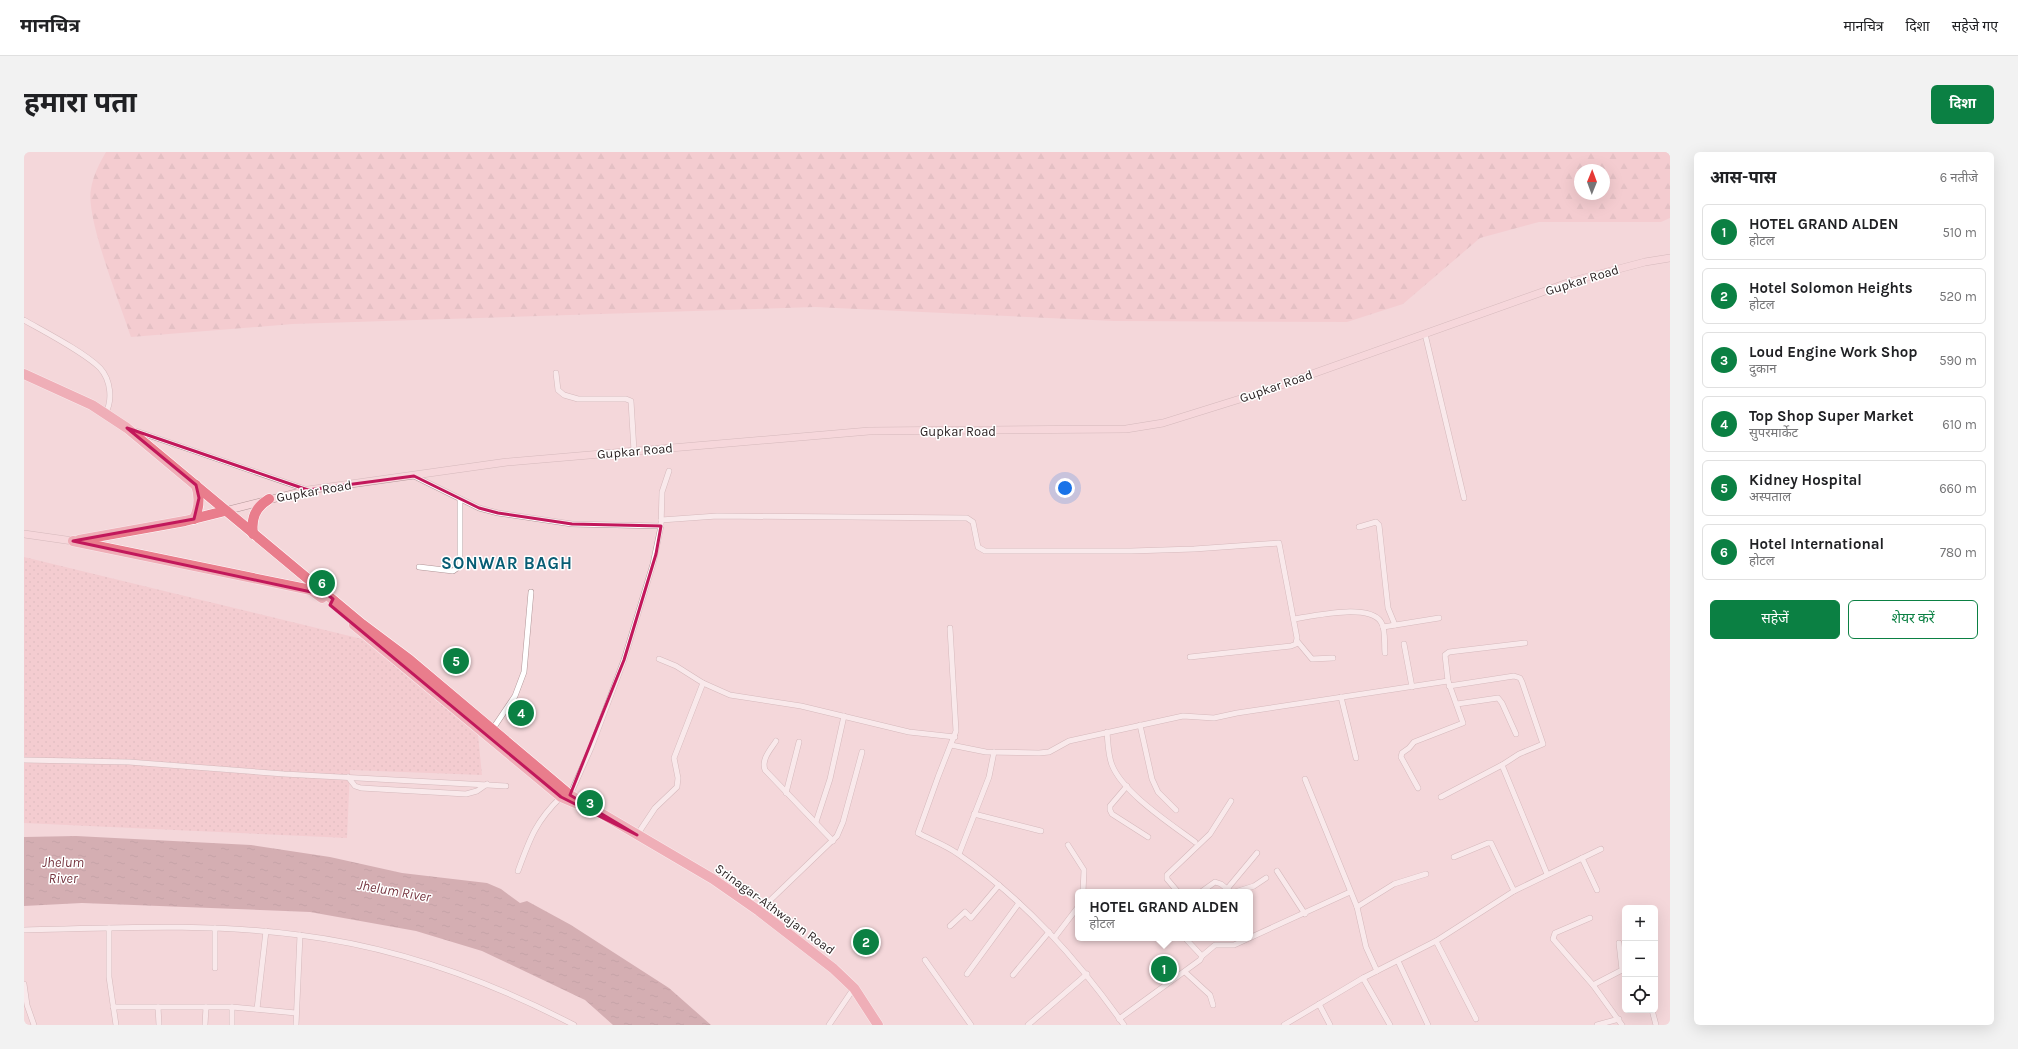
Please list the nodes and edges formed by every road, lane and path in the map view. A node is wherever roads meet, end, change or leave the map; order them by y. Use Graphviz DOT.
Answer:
graph roads {
  1 [pos="1670,258"];
  2 [pos="24,320"];
  3 [pos="1425,334"];
  4 [pos="556,373"];
  5 [pos="24,374"];
  6 [pos="105,414"];
  7 [pos="127,428"];
  8 [pos="634,451"];
  9 [pos="669,470"];
  10 [pos="414,476"];
  11 [pos="196,485"];
  12 [pos="308,490"];
  13 [pos="1464,498"];
  14 [pos="269,499"];
  15 [pos="460,499"];
  16 [pos="225,511"];
  17 [pos="194,519"];
  18 [pos="661,523"];
  19 [pos="1359,527"];
  20 [pos="24,534"];
  21 [pos="253,534"];
  22 [pos="73,541"];
  23 [pos="419,567"];
  24 [pos="317,590"];
  25 [pos="531,592"];
  26 [pos="332,602"];
  27 [pos="1439,618"];
  28 [pos="1294,619"];
  29 [pos="1395,625"];
  30 [pos="1383,627"];
  31 [pos="950,628"];
  32 [pos="1297,641"];
  33 [pos="1525,643"];
  34 [pos="1404,644"];
  35 [pos="1385,653"];
  36 [pos="1190,656"];
  37 [pos="1333,658"];
  38 [pos="659,659"];
  39 [pos="703,683"];
  40 [pos="1448,684"];
  41 [pos="1412,687"];
  42 [pos="1341,697"];
  43 [pos="1457,704"];
  44 [pos="844,716"];
  45 [pos="1140,725"];
  46 [pos="492,730"];
  47 [pos="1106,732"];
  48 [pos="1516,734"];
  49 [pos="955,737"];
  50 [pos="776,741"];
  51 [pos="799,742"];
  52 [pos="951,745"];
  53 [pos="862,752"];
  54 [pos="994,752"];
  55 [pos="1356,758"];
  56 [pos="24,760"];
  57 [pos="1502,765"];
  58 [pos="348,777"];
  59 [pos="1305,779"];
  60 [pos="487,784"];
  61 [pos="506,786"];
  62 [pos="1127,786"];
  63 [pos="1418,788"];
  64 [pos="786,792"];
  65 [pos="566,796"];
  66 [pos="1441,797"];
  67 [pos="1231,801"];
  68 [pos="1176,810"];
  69 [pos="974,814"];
  70 [pos="816,822"];
  71 [pos="1041,831"];
  72 [pos="637,835"];
  73 [pos="1148,837"];
  74 [pos="833,841"];
  75 [pos="1195,842"];
  76 [pos="1068,845"];
  77 [pos="1602,850"];
  78 [pos="1257,853"];
  79 [pos="959,854"];
  80 [pos="1454,857"];
  81 [pos="1582,858"];
  82 [pos="518,871"];
  83 [pos="1277,871"];
  84 [pos="1426,874"];
  85 [pos="1547,874"];
  86 [pos="1266,878"];
  87 [pos="999,885"];
  88 [pos="1083,889"];
  89 [pos="1175,889"];
  90 [pos="1205,889"];
  91 [pos="1227,889"];
  92 [pos="1230,889"];
  93 [pos="1244,889"];
  94 [pos="1597,890"];
  95 [pos="1514,891"];
  96 [pos="1350,892"];
  97 [pos="1019,903"];
  98 [pos="1356,907"];
  99 [pos="759,911"];
  100 [pos="1075,911"];
  101 [pos="1305,914"];
  102 [pos="1590,918"];
  103 [pos="950,926"];
  104 [pos="108,928"];
  105 [pos="215,928"];
  106 [pos="24,930"];
  107 [pos="266,931"];
  108 [pos="1049,932"];
  109 [pos="300,935"];
  110 [pos="1055,937"];
  111 [pos="1253,937"];
  112 [pos="1187,941"];
  113 [pos="1243,941"];
  114 [pos="1436,941"];
  115 [pos="1619,943"];
  116 [pos="1202,956"];
  117 [pos="925,960"];
  118 [pos="1398,961"];
  119 [pos="215,968"];
  120 [pos="1377,971"];
  121 [pos="1185,972"];
  122 [pos="967,974"];
  123 [pos="1087,974"];
  124 [pos="1013,975"];
  125 [pos="1363,978"];
  126 [pos="24,984"];
  127 [pos="1592,985"];
  128 [pos="854,988"];
  129 [pos="1320,1004"];
  130 [pos="1213,1005"];
  131 [pos="113,1007"];
  132 [pos="158,1007"];
  133 [pos="206,1007"];
  134 [pos="232,1007"];
  135 [pos="257,1009"];
  136 [pos="296,1013"];
  137 [pos="1653,1013"];
  138 [pos="834,1017"];
  139 [pos="1119,1018"];
  140 [pos="1476,1019"];
  141 [pos="1618,1019"];
  142 [pos="34,1025"];
  143 [pos="116,1025"];
  144 [pos="159,1025"];
  145 [pos="205,1025"];
  146 [pos="232,1025"];
  147 [pos="296,1025"];
  148 [pos="574,1025"];
  149 [pos="828,1025"];
  150 [pos="836,1025"];
  151 [pos="878,1025"];
  152 [pos="971,1025"];
  153 [pos="1028,1025"];
  154 [pos="1124,1025"];
  155 [pos="1284,1025"];
  156 [pos="1330,1025"];
  157 [pos="1390,1025"];
  158 [pos="1428,1025"];
  159 [pos="1598,1025"];
  160 [pos="1622,1025"];
  161 [pos="1656,1025"];
  1 -- 3 [label="main road, Gupkar Road"];
  2 -- 6 [label="street"];
  3 -- 8 [label="main road, Gupkar Road"];
  3 -- 13 [label="street"];
  4 -- 8 [label="street"];
  5 -- 6 [label="highway, Srinagar-Athwajan Road"];
  6 -- 7 [label="highway, Srinagar-Athwajan Road"];
  7 -- 11 [label="highway, Srinagar-Athwajan Road"];
  7 -- 12 [label="street"];
  8 -- 10 [label="main road, Gupkar Road"];
  9 -- 18 [label="street"];
  10 -- 12 [label="main road, Gupkar Road"];
  10 -- 15 [label="street"];
  11 -- 16 [label="highway, Srinagar-Athwajan Road"];
  11 -- 17 [label="highway"];
  12 -- 14 [label="main road, Gupkar Road"];
  14 -- 16 [label="main road, Gupkar Road"];
  14 -- 21 [label="highway"];
  15 -- 18 [label="street"];
  15 -- 23 [label="street"];
  16 -- 17 [label="highway"];
  16 -- 21 [label="highway, Srinagar-Athwajan Road"];
  17 -- 22 [label="highway"];
  18 -- 28 [label="street"];
  18 -- 65 [label="street"];
  19 -- 29 [label="street"];
  20 -- 22 [label="main road"];
  21 -- 24 [label="highway, Srinagar-Athwajan Road"];
  22 -- 24 [label="highway"];
  24 -- 26 [label="highway, Srinagar-Athwajan Road"];
  25 -- 46 [label="street"];
  26 -- 46 [label="highway, Srinagar-Athwajan Road"];
  26 -- 65 [label="highway, Srinagar-Athwajan Road"];
  27 -- 29 [label="street"];
  28 -- 30 [label="street"];
  28 -- 32 [label="street"];
  29 -- 30 [label="street"];
  30 -- 35 [label="street"];
  31 -- 49 [label="street"];
  32 -- 36 [label="street"];
  32 -- 37 [label="street"];
  33 -- 40 [label="street"];
  34 -- 41 [label="street"];
  38 -- 39 [label="street"];
  39 -- 44 [label="street"];
  39 -- 72 [label="street"];
  40 -- 41 [label="street"];
  40 -- 43 [label="street"];
  40 -- 57 [label="street"];
  41 -- 42 [label="street"];
  42 -- 45 [label="street"];
  42 -- 55 [label="street"];
  43 -- 48 [label="street"];
  43 -- 63 [label="street"];
  44 -- 49 [label="street"];
  44 -- 70 [label="street"];
  45 -- 47 [label="street"];
  45 -- 68 [label="street"];
  46 -- 65 [label="highway, Srinagar-Athwajan Road"];
  47 -- 54 [label="street"];
  47 -- 62 [label="street"];
  49 -- 52 [label="street"];
  50 -- 64 [label="street"];
  51 -- 64 [label="street"];
  52 -- 54 [label="street"];
  52 -- 79 [label="street"];
  53 -- 74 [label="street"];
  54 -- 69 [label="street"];
  56 -- 58 [label="street"];
  57 -- 66 [label="street"];
  57 -- 85 [label="street"];
  58 -- 60 [label="street"];
  58 -- 60 [label="street"];
  59 -- 96 [label="street"];
  60 -- 61 [label="street"];
  62 -- 73 [label="street"];
  62 -- 75 [label="street"];
  64 -- 70 [label="street"];
  65 -- 72 [label="highway, Srinagar-Athwajan Road"];
  65 -- 82 [label="street"];
  67 -- 89 [label="street"];
  69 -- 71 [label="street"];
  69 -- 79 [label="street"];
  70 -- 74 [label="street"];
  72 -- 99 [label="highway, Srinagar-Athwajan Road"];
  74 -- 99 [label="street"];
  76 -- 88 [label="street"];
  77 -- 81 [label="street"];
  78 -- 92 [label="street"];
  79 -- 87 [label="street"];
  80 -- 95 [label="street"];
  81 -- 85 [label="street"];
  81 -- 94 [label="street"];
  83 -- 101 [label="street"];
  84 -- 98 [label="street"];
  85 -- 95 [label="street"];
  86 -- 93 [label="street"];
  87 -- 97 [label="street"];
  87 -- 103 [label="street"];
  90 -- 91 [label="street"];
  95 -- 114 [label="street"];
  96 -- 98 [label="street"];
  96 -- 101 [label="street"];
  97 -- 108 [label="street"];
  97 -- 122 [label="street"];
  98 -- 120 [label="street"];
  99 -- 128 [label="highway, Srinagar-Athwajan Road"];
  100 -- 110 [label="street"];
  101 -- 111 [label="street"];
  102 -- 127 [label="street"];
  104 -- 105 [label="street"];
  104 -- 106 [label="street"];
  104 -- 131 [label="street"];
  105 -- 107 [label="street"];
  105 -- 119 [label="street"];
  107 -- 109 [label="street"];
  107 -- 135 [label="street"];
  108 -- 110 [label="street"];
  108 -- 124 [label="street"];
  109 -- 136 [label="street"];
  109 -- 148 [label="street"];
  110 -- 123 [label="street"];
  112 -- 116 [label="street"];
  113 -- 116 [label="street"];
  114 -- 118 [label="street"];
  114 -- 140 [label="street"];
  115 -- 127 [label="street"];
  116 -- 121 [label="street"];
  117 -- 152 [label="street"];
  118 -- 120 [label="street"];
  118 -- 158 [label="street"];
  120 -- 125 [label="street"];
  121 -- 130 [label="street"];
  121 -- 139 [label="street"];
  123 -- 139 [label="street"];
  123 -- 153 [label="street"];
  125 -- 129 [label="street"];
  125 -- 157 [label="street"];
  126 -- 142 [label="street"];
  127 -- 141 [label="street"];
  128 -- 138 [label="street"];
  128 -- 151 [label="highway, Srinagar-Athwajan Road"];
  129 -- 155 [label="street"];
  129 -- 156 [label="street"];
  131 -- 132 [label="street"];
  131 -- 143 [label="street"];
  132 -- 133 [label="street"];
  132 -- 144 [label="street"];
  133 -- 134 [label="street"];
  133 -- 145 [label="street"];
  134 -- 135 [label="street"];
  134 -- 146 [label="street"];
  135 -- 136 [label="street"];
  136 -- 147 [label="street"];
  137 -- 161 [label="street"];
  138 -- 149 [label="street"];
  138 -- 150 [label="street"];
  139 -- 154 [label="street"];
  141 -- 159 [label="street"];
  141 -- 160 [label="street"];
}
